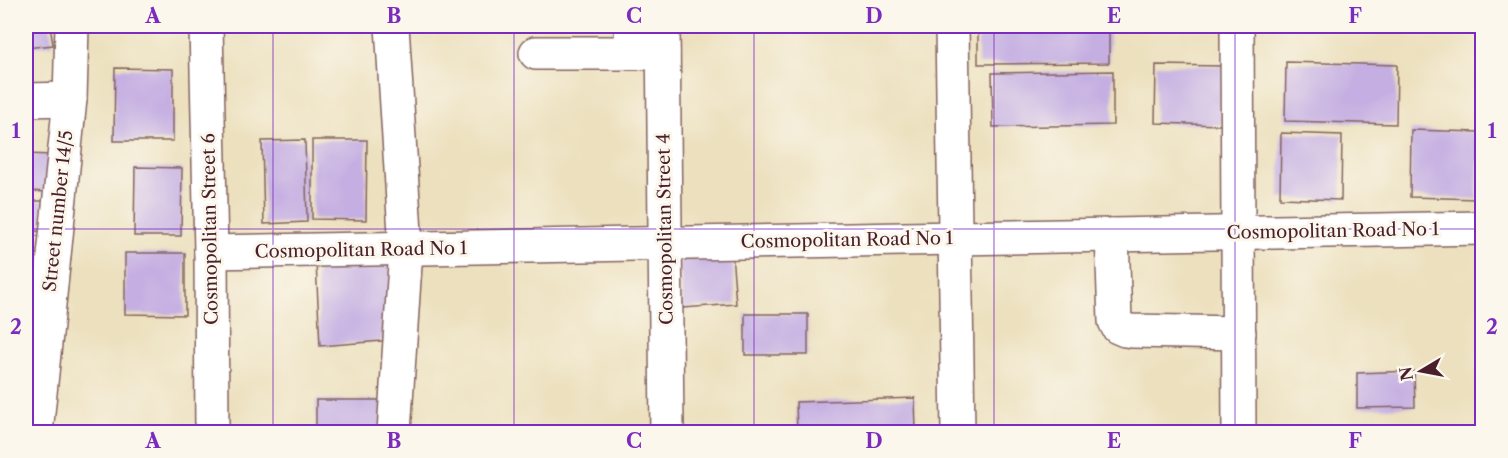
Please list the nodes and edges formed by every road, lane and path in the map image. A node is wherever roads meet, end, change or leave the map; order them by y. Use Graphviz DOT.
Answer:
graph roads {
  1 [pos="72,26"];
  2 [pos="206,26"];
  3 [pos="392,26"];
  4 [pos="952,26"];
  5 [pos="1237,26"];
  6 [pos="647,39"];
  7 [pos="536,53"];
  8 [pos="70,99"];
  9 [pos="26,100"];
  10 [pos="1482,228"];
  11 [pos="1238,233"];
  12 [pos="1112,235"];
  13 [pos="955,238"];
  14 [pos="665,244"];
  15 [pos="406,249"];
  16 [pos="211,252"];
  17 [pos="1239,333"];
  18 [pos="36,432"];
  19 [pos="212,432"];
  20 [pos="394,432"];
  21 [pos="667,432"];
  22 [pos="958,432"];
  23 [pos="1239,432"];
  1 -- 8 [label="street, Street number 14/5"];
  2 -- 16 [label="street, Cosmopolitan Street 6"];
  3 -- 15 [label="street"];
  4 -- 13 [label="street"];
  5 -- 11 [label="street"];
  6 -- 7 [label="street"];
  6 -- 14 [label="street, Cosmopolitan Street 4"];
  8 -- 9 [label="street"];
  8 -- 18 [label="street, Street number 14/5"];
  10 -- 11 [label="street, Cosmopolitan Road No 1"];
  11 -- 12 [label="street, Cosmopolitan Road No 1"];
  11 -- 17 [label="street"];
  12 -- 13 [label="street, Cosmopolitan Road No 1"];
  12 -- 17 [label="street"];
  13 -- 14 [label="street, Cosmopolitan Road No 1"];
  13 -- 22 [label="street"];
  14 -- 15 [label="street, Cosmopolitan Road No 1"];
  14 -- 21 [label="street, Cosmopolitan Street 4"];
  15 -- 16 [label="street, Cosmopolitan Road No 1"];
  15 -- 20 [label="street"];
  16 -- 19 [label="street, Cosmopolitan Street 6"];
  17 -- 23 [label="street"];
}
